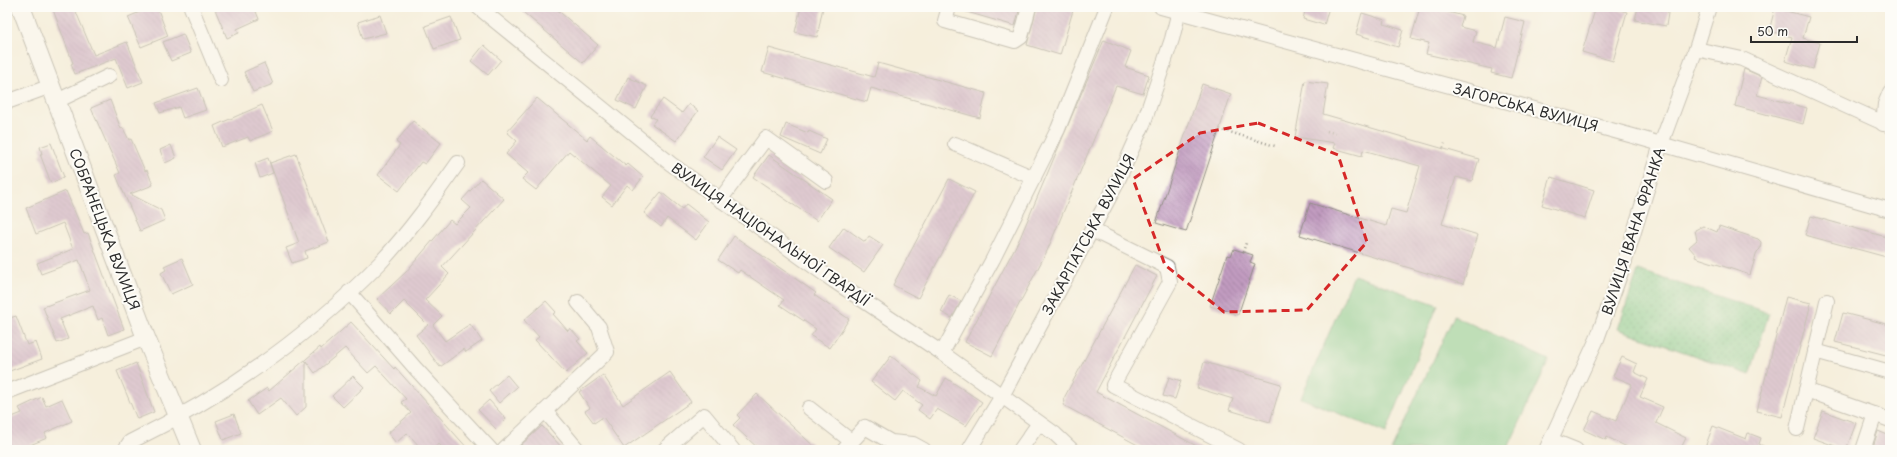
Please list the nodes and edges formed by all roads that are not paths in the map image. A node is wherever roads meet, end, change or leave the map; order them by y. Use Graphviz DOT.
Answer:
graph roads {
  1 [pos="21,7"];
  2 [pos="191,7"];
  3 [pos="478,7"];
  4 [pos="949,7"];
  5 [pos="1029,7"];
  6 [pos="1106,7"];
  7 [pos="1161,7"];
  8 [pos="1709,7"];
  9 [pos="1180,9"];
  10 [pos="1696,49"];
  11 [pos="108,76"];
  12 [pos="221,80"];
  13 [pos="1890,92"];
  14 [pos="54,93"];
  15 [pos="7,102"];
  16 [pos="1887,125"];
  17 [pos="955,144"];
  18 [pos="1661,144"];
  19 [pos="458,163"];
  20 [pos="1034,178"];
  21 [pos="826,181"];
  22 [pos="720,200"];
  23 [pos="1890,210"];
  24 [pos="1092,230"];
  25 [pos="349,292"];
  26 [pos="1827,301"];
  27 [pos="578,302"];
  28 [pos="146,338"];
  29 [pos="1815,351"];
  30 [pos="942,353"];
  31 [pos="1890,372"];
  32 [pos="1806,390"];
  33 [pos="7,392"];
  34 [pos="1002,396"];
  35 [pos="809,408"];
  36 [pos="545,412"];
  37 [pos="1875,414"];
  38 [pos="179,418"];
  39 [pos="1890,420"];
  40 [pos="1039,423"];
  41 [pos="1797,429"];
  42 [pos="848,445"];
  43 [pos="1549,445"];
  44 [pos="126,450"];
  45 [pos="192,450"];
  46 [pos="491,450"];
  47 [pos="504,450"];
  48 [pos="578,450"];
  49 [pos="664,450"];
  50 [pos="733,450"];
  51 [pos="924,450"];
  52 [pos="969,450"];
  53 [pos="1020,450"];
  54 [pos="1072,450"];
  55 [pos="1239,450"];
  56 [pos="1576,450"];
  57 [pos="1863,450"];
  1 -- 14 [label="main road, СОБРАНЕЦЬКА ВУЛИЦЯ"];
  2 -- 12 [label="street"];
  3 -- 22 [label="street, ВУЛИЦЯ НАЦІОНАЛЬНОЇ ГВАРДІЇ"];
  4 -- 5 [label="street"];
  6 -- 20 [label="street"];
  7 -- 9 [label="street, ЗАГОРСЬКА ВУЛИЦЯ"];
  8 -- 10 [label="street, ВУЛИЦЯ ІВАНА ФРАНКА"];
  9 -- 18 [label="street, ЗАГОРСЬКА ВУЛИЦЯ"];
  9 -- 24 [label="street, ЗАКАРПАТСЬКА ВУЛИЦЯ"];
  10 -- 16 [label="street"];
  10 -- 18 [label="street, ВУЛИЦЯ ІВАНА ФРАНКА"];
  11 -- 14 [label="street"];
  13 -- 16 [label="street"];
  14 -- 15 [label="street"];
  14 -- 28 [label="main road, СОБРАНЕЦЬКА ВУЛИЦЯ"];
  17 -- 20 [label="street"];
  18 -- 23 [label="street, ЗАГОРСЬКА ВУЛИЦЯ"];
  18 -- 43 [label="street, ВУЛИЦЯ ІВАНА ФРАНКА"];
  19 -- 25 [label="street"];
  20 -- 30 [label="street"];
  21 -- 22 [label="street"];
  22 -- 30 [label="street, ВУЛИЦЯ НАЦІОНАЛЬНОЇ ГВАРДІЇ"];
  24 -- 34 [label="street, ЗАКАРПАТСЬКА ВУЛИЦЯ"];
  24 -- 55 [label="street"];
  25 -- 38 [label="street"];
  25 -- 46 [label="street"];
  26 -- 29 [label="street"];
  27 -- 36 [label="street"];
  28 -- 33 [label="street"];
  28 -- 38 [label="main road, СОБРАНЕЦЬКА ВУЛИЦЯ"];
  29 -- 31 [label="street"];
  29 -- 32 [label="street"];
  30 -- 34 [label="street, ВУЛИЦЯ НАЦІОНАЛЬНОЇ ГВАРДІЇ"];
  32 -- 37 [label="street"];
  32 -- 41 [label="street"];
  34 -- 40 [label="street, ВУЛИЦЯ НАЦІОНАЛЬНОЇ ГВАРДІЇ"];
  34 -- 52 [label="street, ЗАКАРПАТСЬКА ВУЛИЦЯ"];
  35 -- 42 [label="street"];
  36 -- 47 [label="street"];
  36 -- 48 [label="street"];
  37 -- 39 [label="street"];
  37 -- 57 [label="street"];
  38 -- 44 [label="street"];
  38 -- 45 [label="main road, СОБРАНЕЦЬКА ВУЛИЦЯ"];
  40 -- 53 [label="street"];
  40 -- 54 [label="street, ВУЛИЦЯ НАЦІОНАЛЬНОЇ ГВАРДІЇ"];
  42 -- 51 [label="street"];
  43 -- 56 [label="street"];
  49 -- 50 [label="street"];
}
